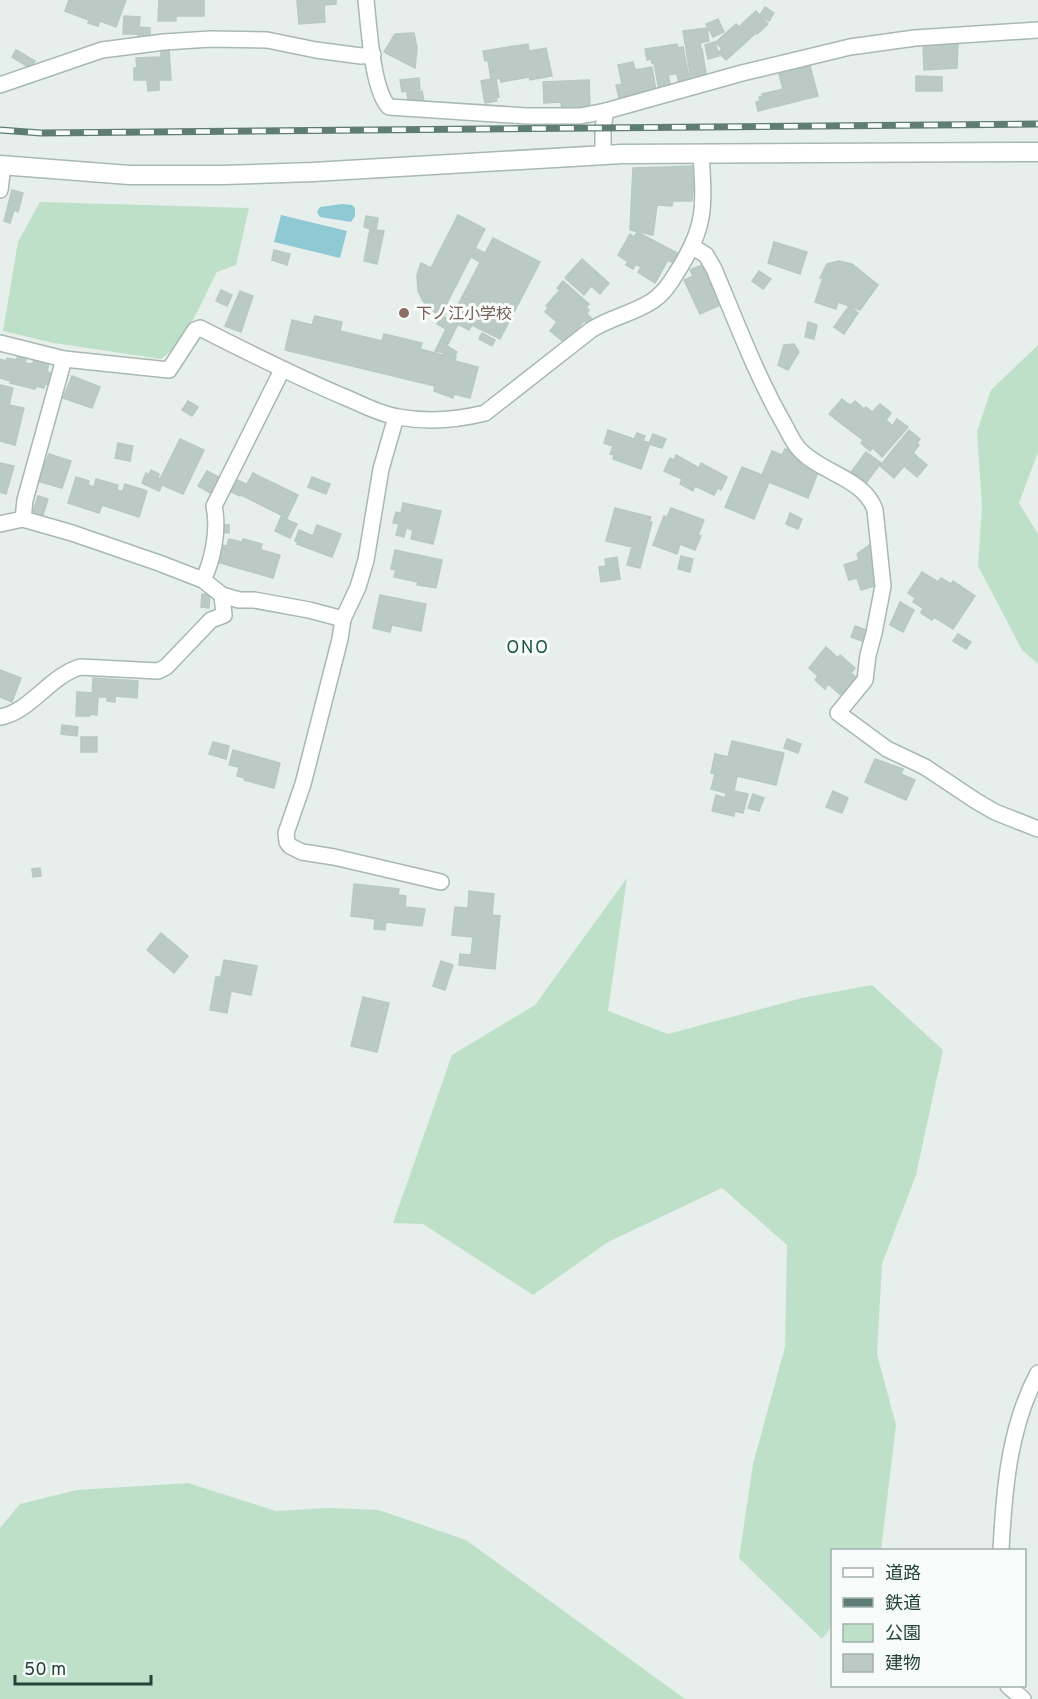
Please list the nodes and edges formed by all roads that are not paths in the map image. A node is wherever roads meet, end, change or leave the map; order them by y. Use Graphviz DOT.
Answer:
graph roads {
  1 [pos="366,0"];
  2 [pos="1038,30"];
  3 [pos="373,55"];
  4 [pos="0,85"];
  5 [pos="606,111"];
  6 [pos="1038,152"];
  7 [pos="701,153"];
  8 [pos="603,155"];
  9 [pos="2,165"];
  10 [pos="0,190"];
  11 [pos="693,247"];
  12 [pos="0,343"];
  13 [pos="64,359"];
  14 [pos="282,370"];
  15 [pos="396,417"];
  16 [pos="23,519"];
  17 [pos="0,524"];
  18 [pos="202,580"];
  19 [pos="222,595"];
  20 [pos="343,619"];
  21 [pos="0,717"];
  22 [pos="1038,829"];
  23 [pos="441,882"];
  24 [pos="1038,1373"];
  25 [pos="1002,1549"];
  26 [pos="1009,1687"];
  27 [pos="1023,1699"];
  1 -- 3 [label="street"];
  2 -- 5 [label="street"];
  3 -- 4 [label="street"];
  3 -- 5 [label="street"];
  5 -- 8 [label="street"];
  6 -- 7 [label="street"];
  7 -- 8 [label="street"];
  7 -- 11 [label="street"];
  8 -- 9 [label="street"];
  9 -- 10 [label="street"];
  11 -- 15 [label="street"];
  11 -- 22 [label="street"];
  12 -- 13 [label="street"];
  13 -- 14 [label="street"];
  13 -- 16 [label="street"];
  14 -- 15 [label="street"];
  14 -- 18 [label="street"];
  15 -- 20 [label="street"];
  16 -- 17 [label="street"];
  16 -- 18 [label="street"];
  18 -- 19 [label="street"];
  19 -- 20 [label="street"];
  19 -- 21 [label="street"];
  20 -- 23 [label="street"];
  24 -- 25 [label="street"];
  26 -- 27 [label="street"];
}
